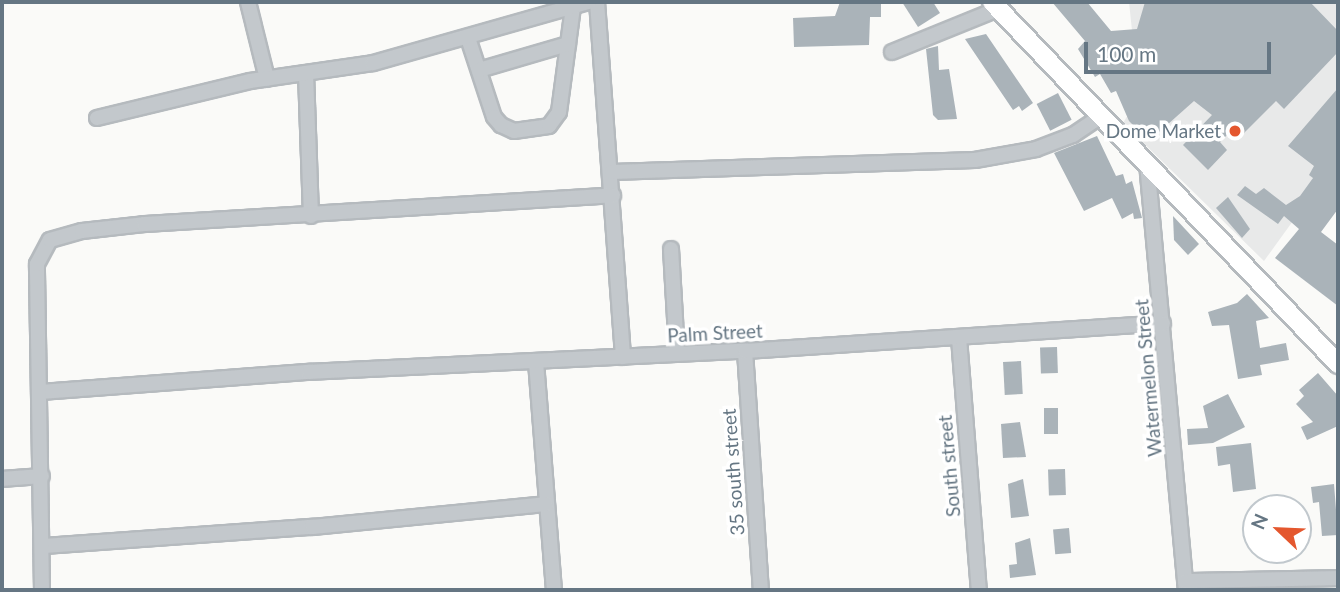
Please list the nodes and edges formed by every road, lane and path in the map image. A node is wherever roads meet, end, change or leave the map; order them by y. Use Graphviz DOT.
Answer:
graph roads {
  1 [pos="248,2"];
  2 [pos="589,2"];
  3 [pos="597,2"];
  4 [pos="995,5"];
  5 [pos="573,7"];
  6 [pos="468,38"];
  7 [pos="568,44"];
  8 [pos="892,52"];
  9 [pos="478,70"];
  10 [pos="306,73"];
  11 [pos="267,79"];
  12 [pos="1101,116"];
  13 [pos="97,118"];
  14 [pos="1147,163"];
  15 [pos="612,172"];
  16 [pos="613,195"];
  17 [pos="311,216"];
  18 [pos="671,249"];
  19 [pos="1163,323"];
  20 [pos="959,338"];
  21 [pos="745,351"];
  22 [pos="677,354"];
  23 [pos="623,357"];
  24 [pos="536,362"];
  25 [pos="1338,364"];
  26 [pos="41,392"];
  27 [pos="43,476"];
  28 [pos="2,480"];
  29 [pos="546,504"];
  30 [pos="44,545"];
  31 [pos="1338,578"];
  32 [pos="1185,586"];
  33 [pos="42,590"];
  34 [pos="554,590"];
  35 [pos="761,590"];
  36 [pos="979,590"];
  1 -- 11 [label="street"];
  2 -- 5 [label="street"];
  3 -- 15 [label="street"];
  4 -- 8 [label="street"];
  4 -- 12 [label="main road"];
  5 -- 6 [label="street"];
  5 -- 7 [label="street"];
  6 -- 9 [label="street"];
  6 -- 10 [label="street"];
  7 -- 9 [label="street"];
  7 -- 9 [label="street"];
  10 -- 11 [label="street"];
  10 -- 17 [label="street"];
  11 -- 13 [label="street"];
  12 -- 14 [label="main road"];
  12 -- 15 [label="street"];
  14 -- 19 [label="street, Watermelon Street"];
  14 -- 25 [label="main road"];
  15 -- 16 [label="street"];
  16 -- 17 [label="street"];
  16 -- 23 [label="street"];
  17 -- 26 [label="street"];
  18 -- 22 [label="street"];
  19 -- 20 [label="street, Palm Street"];
  19 -- 32 [label="street, Watermelon Street"];
  20 -- 21 [label="street, Palm Street"];
  20 -- 36 [label="street, South street"];
  21 -- 22 [label="street, Palm Street"];
  21 -- 35 [label="street, 35 south street"];
  22 -- 23 [label="street, Palm Street"];
  23 -- 24 [label="street, Palm Street"];
  24 -- 26 [label="street, Palm Street"];
  24 -- 29 [label="street"];
  26 -- 27 [label="street"];
  27 -- 28 [label="street"];
  27 -- 30 [label="street"];
  29 -- 30 [label="street"];
  29 -- 34 [label="street"];
  30 -- 33 [label="street"];
  31 -- 32 [label="street"];
}
